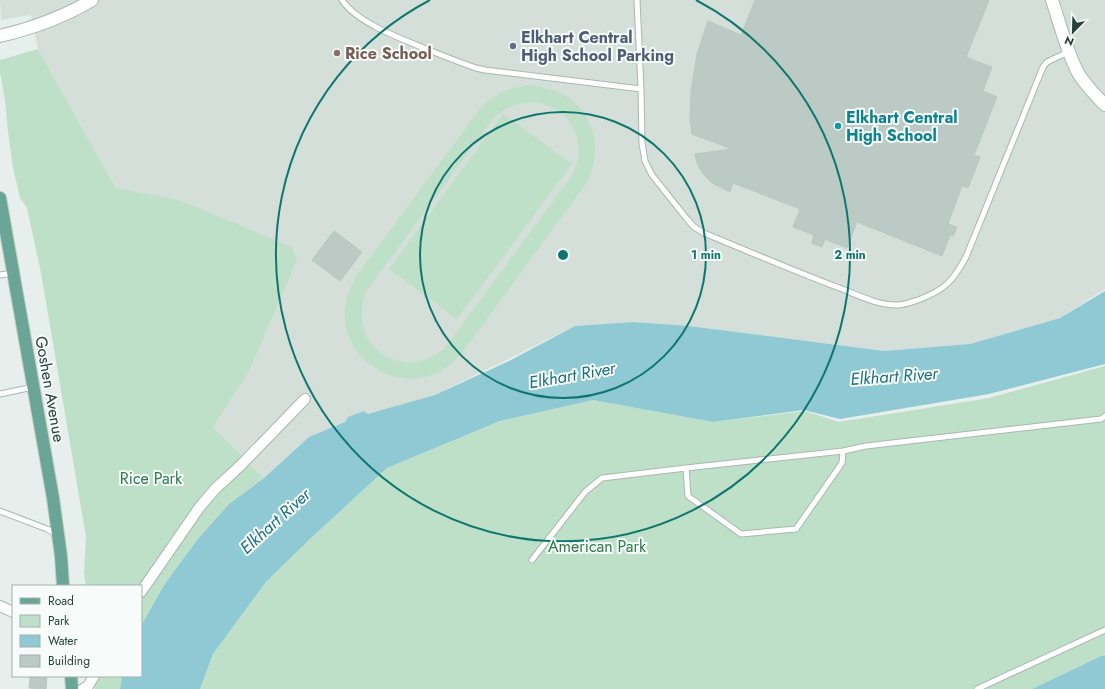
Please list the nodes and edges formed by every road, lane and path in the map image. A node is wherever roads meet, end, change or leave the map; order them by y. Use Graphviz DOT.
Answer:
graph roads {
  1 [pos="92,0"];
  2 [pos="342,0"];
  3 [pos="637,0"];
  4 [pos="1052,0"];
  5 [pos="0,36"];
  6 [pos="1068,52"];
  7 [pos="641,89"];
  8 [pos="1105,105"];
  9 [pos="0,198"];
  10 [pos="13,273"];
  11 [pos="0,275"];
  12 [pos="33,387"];
  13 [pos="0,394"];
  14 [pos="305,399"];
  15 [pos="1105,416"];
  16 [pos="843,451"];
  17 [pos="686,468"];
  18 [pos="0,511"];
  19 [pos="58,535"];
  20 [pos="532,560"];
  21 [pos="63,585"];
  22 [pos="142,591"];
  23 [pos="0,606"];
  24 [pos="12,612"];
  25 [pos="1105,630"];
  26 [pos="71,677"];
  27 [pos="93,677"];
  28 [pos="72,689"];
  29 [pos="83,689"];
  30 [pos="977,689"];
  1 -- 5 [label="main road"];
  2 -- 7 [label="lane"];
  3 -- 7 [label="lane"];
  4 -- 6 [label="main road"];
  6 -- 7 [label="lane"];
  6 -- 8 [label="main road"];
  9 -- 10 [label="main road, Goshen Avenue"];
  10 -- 11 [label="lane"];
  10 -- 12 [label="main road, Goshen Avenue"];
  12 -- 13 [label="lane"];
  12 -- 19 [label="main road, Goshen Avenue"];
  14 -- 22 [label="street"];
  15 -- 16 [label="lane"];
  16 -- 17 [label="lane"];
  16 -- 17 [label="lane"];
  17 -- 20 [label="lane"];
  18 -- 19 [label="lane"];
  19 -- 21 [label="main road, Goshen Avenue"];
  23 -- 24 [label="street"];
  25 -- 30 [label="lane"];
  26 -- 28 [label="main road"];
  27 -- 29 [label="street"];
}
